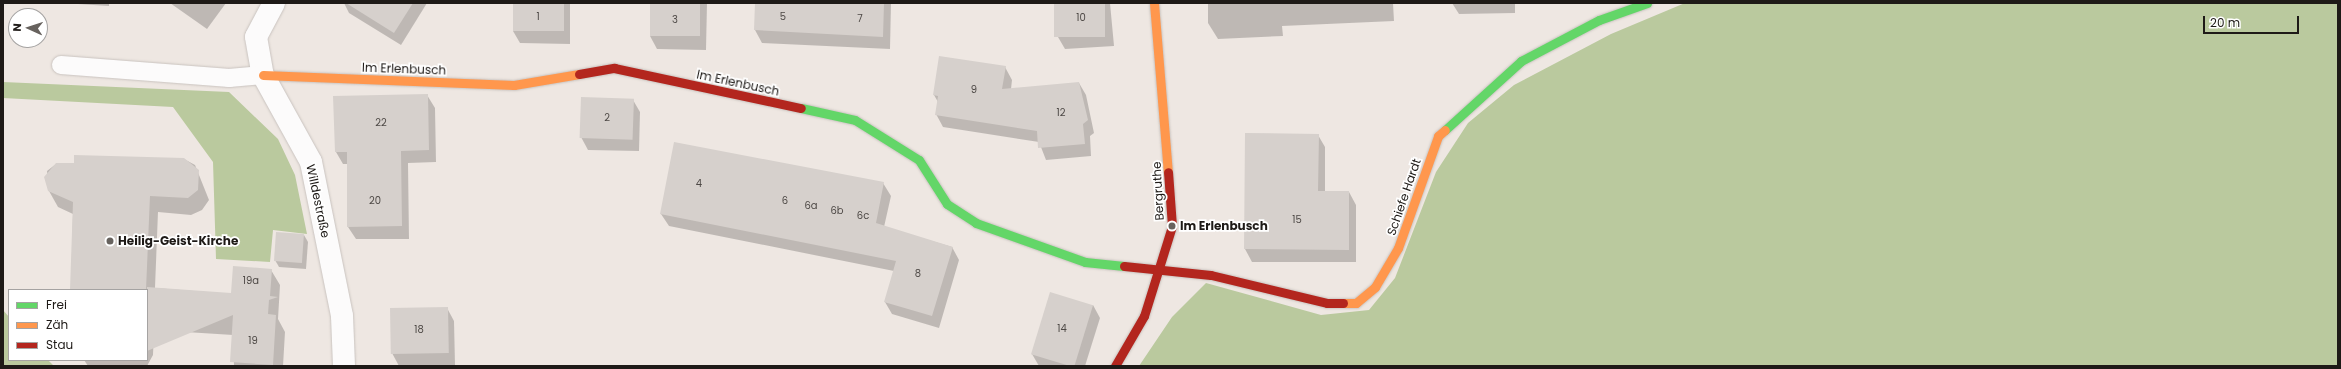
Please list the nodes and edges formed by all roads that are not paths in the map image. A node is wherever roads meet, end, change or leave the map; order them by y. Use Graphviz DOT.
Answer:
graph roads {
  1 [pos="274,3"];
  2 [pos="1154,3"];
  3 [pos="1647,3"];
  4 [pos="61,65"];
  5 [pos="263,75"];
  6 [pos="1161,272"];
  7 [pos="344,366"];
  8 [pos="1114,366"];
  1 -- 5 [label="street, Willdestraße"];
  2 -- 6 [label="street, Bergruthe"];
  3 -- 6 [label="street, Schiefe Hardt"];
  4 -- 5 [label="lane"];
  5 -- 6 [label="street, Im Erlenbusch"];
  5 -- 7 [label="street, Willdestraße"];
  6 -- 8 [label="street, Bergruthe"];
}
